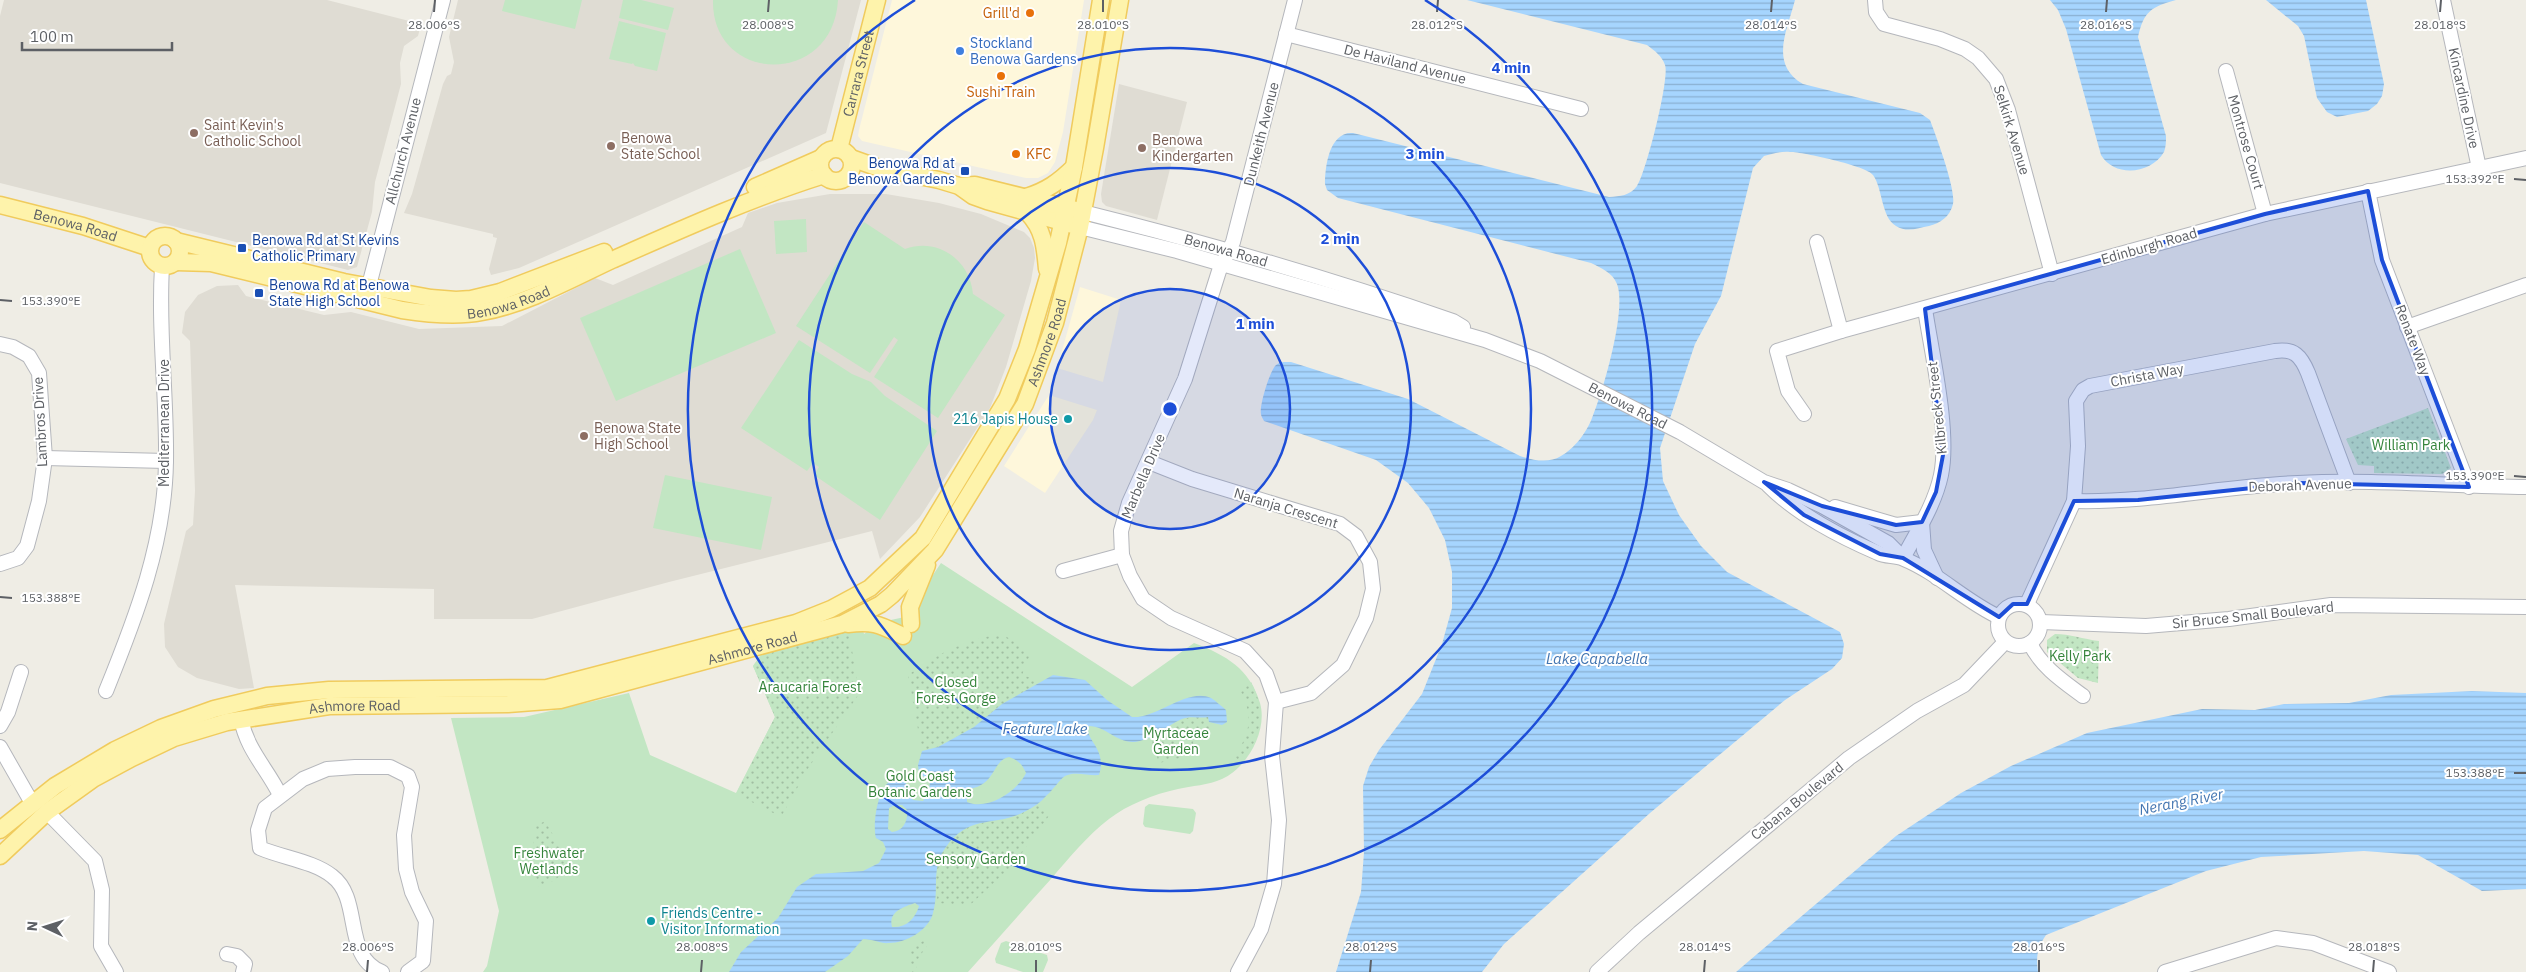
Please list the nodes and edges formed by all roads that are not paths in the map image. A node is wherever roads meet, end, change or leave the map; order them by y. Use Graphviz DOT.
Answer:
graph roads {
  1 [pos="442,0"];
  2 [pos="877,0"];
  3 [pos="1101,0"];
  4 [pos="1120,0"];
  5 [pos="1295,0"];
  6 [pos="1875,0"];
  7 [pos="2443,0"];
  8 [pos="1286,34"];
  9 [pos="2226,70"];
  10 [pos="1581,109"];
  11 [pos="821,158"];
  12 [pos="2526,158"];
  13 [pos="847,159"];
  14 [pos="1074,167"];
  15 [pos="2479,168"];
  16 [pos="824,175"];
  17 [pos="2368,191"];
  18 [pos="0,205"];
  19 [pos="1027,205"];
  20 [pos="1064,214"];
  21 [pos="2265,214"];
  22 [pos="1081,219"];
  23 [pos="176,241"];
  24 [pos="1818,242"];
  25 [pos="150,248"];
  26 [pos="1230,250"];
  27 [pos="169,264"];
  28 [pos="1222,266"];
  29 [pos="2052,274"];
  30 [pos="1048,281"];
  31 [pos="2526,285"];
  32 [pos="367,294"];
  33 [pos="1926,309"];
  34 [pos="2407,327"];
  35 [pos="1841,331"];
  36 [pos="1485,340"];
  37 [pos="0,344"];
  38 [pos="1804,414"];
  39 [pos="45,458"];
  40 [pos="166,461"];
  41 [pos="1149,462"];
  42 [pos="1764,482"];
  43 [pos="2350,483"];
  44 [pos="2469,486"];
  45 [pos="2526,488"];
  46 [pos="2074,501"];
  47 [pos="1822,506"];
  48 [pos="1922,522"];
  49 [pos="935,550"];
  50 [pos="1122,555"];
  51 [pos="1903,558"];
  52 [pos="0,564"];
  53 [pos="1063,571"];
  54 [pos="1937,579"];
  55 [pos="2027,604"];
  56 [pos="2526,607"];
  57 [pos="1999,617"];
  58 [pos="2041,622"];
  59 [pos="842,624"];
  60 [pos="2005,642"];
  61 [pos="2030,643"];
  62 [pos="21,672"];
  63 [pos="106,691"];
  64 [pos="2083,696"];
  65 [pos="1276,702"];
  66 [pos="241,719"];
  67 [pos="0,726"];
  68 [pos="0,747"];
  69 [pos="280,795"];
  70 [pos="32,803"];
  71 [pos="47,812"];
  72 [pos="0,830"];
  73 [pos="0,856"];
  74 [pos="227,954"];
  75 [pos="2366,968"];
  76 [pos="116,972"];
  77 [pos="243,972"];
  78 [pos="382,972"];
  79 [pos="408,972"];
  80 [pos="1238,972"];
  81 [pos="1596,972"];
  82 [pos="2165,972"];
  83 [pos="2389,972"];
  1 -- 32 [label="street, Allchurch Avenue"];
  2 -- 13 [label="main road, Carrara Street"];
  3 -- 14 [label="main road, Ashmore Road"];
  4 -- 22 [label="main road, Ashmore Road"];
  5 -- 8 [label="street, Dunkeith Avenue"];
  6 -- 29 [label="street, Selkirk Avenue"];
  7 -- 15 [label="street, Kincardine Drive"];
  8 -- 10 [label="street, De Haviland Avenue"];
  8 -- 26 [label="street, Dunkeith Avenue"];
  9 -- 21 [label="street, Montrose Court"];
  11 -- 13 [label="main road"];
  11 -- 16 [label="main road"];
  11 -- 32 [label="main road, Benowa Road"];
  12 -- 15 [label="street, Edinburgh Road"];
  13 -- 16 [label="main road"];
  13 -- 19 [label="main road, Benowa Road"];
  14 -- 19 [label="main road"];
  14 -- 20 [label="main road, Ashmore Road"];
  15 -- 17 [label="street, Edinburgh Road"];
  16 -- 32 [label="main road, Benowa Road"];
  17 -- 21 [label="street, Edinburgh Road"];
  17 -- 34 [label="street, Renate Way"];
  18 -- 25 [label="main road, Benowa Road"];
  19 -- 20 [label="main road, Benowa Road"];
  19 -- 30 [label="main road"];
  20 -- 22 [label="main road, Benowa Road"];
  20 -- 30 [label="main road, Ashmore Road"];
  21 -- 29 [label="street, Edinburgh Road"];
  22 -- 26 [label="street, Benowa Road"];
  22 -- 28 [label="street, Benowa Road"];
  22 -- 49 [label="main road, Ashmore Road"];
  23 -- 25 [label="main road"];
  23 -- 27 [label="main road"];
  23 -- 32 [label="main road, Benowa Road"];
  24 -- 35 [label="street"];
  25 -- 27 [label="main road"];
  26 -- 28 [label="street, Dunkeith Avenue"];
  26 -- 36 [label="street, Benowa Road"];
  27 -- 32 [label="main road, Benowa Road"];
  27 -- 40 [label="street, Mediterranean Drive"];
  28 -- 36 [label="street, Benowa Road"];
  28 -- 41 [label="street, Marbella Drive"];
  29 -- 33 [label="street, Edinburgh Road"];
  30 -- 70 [label="main road, Ashmore Road"];
  31 -- 34 [label="street"];
  33 -- 35 [label="street, Edinburgh Road"];
  33 -- 48 [label="street, Kilbreck Street"];
  34 -- 44 [label="street, Renate Way"];
  35 -- 38 [label="street, Edinburgh Road"];
  36 -- 42 [label="street, Benowa Road"];
  37 -- 39 [label="street, Lambros Drive"];
  39 -- 40 [label="street"];
  39 -- 52 [label="street, Lambros Drive"];
  40 -- 63 [label="street, Mediterranean Drive"];
  41 -- 50 [label="street, Marbella Drive"];
  41 -- 65 [label="street, Naranja Crescent"];
  42 -- 47 [label="street, Benowa Road"];
  42 -- 51 [label="street, Benowa Road"];
  43 -- 44 [label="street, Deborah Avenue"];
  43 -- 46 [label="street, Deborah Avenue"];
  43 -- 46 [label="street, Christa Way"];
  44 -- 45 [label="street, Deborah Avenue"];
  46 -- 55 [label="street, Christa Way"];
  47 -- 48 [label="street"];
  47 -- 51 [label="street, Benowa Road"];
  48 -- 51 [label="street, Kilbreck Street"];
  48 -- 54 [label="street"];
  49 -- 59 [label="main road, Ashmore Road"];
  49 -- 59 [label="main road"];
  50 -- 53 [label="street"];
  50 -- 65 [label="street, Marbella Drive"];
  51 -- 54 [label="street, Benowa Road"];
  54 -- 57 [label="street, Benowa Road"];
  55 -- 57 [label="street"];
  55 -- 58 [label="street"];
  56 -- 58 [label="street, Sir Bruce Small Boulevard"];
  57 -- 60 [label="street"];
  58 -- 61 [label="street"];
  59 -- 66 [label="main road, Ashmore Road"];
  60 -- 61 [label="street"];
  60 -- 81 [label="street, Cabana Boulevard"];
  61 -- 64 [label="street"];
  62 -- 67 [label="street"];
  65 -- 80 [label="street, Marbella Drive"];
  66 -- 69 [label="street"];
  66 -- 71 [label="main road, Ashmore Road"];
  68 -- 70 [label="street"];
  69 -- 78 [label="street"];
  69 -- 79 [label="street"];
  70 -- 72 [label="main road, Ashmore Road"];
  71 -- 73 [label="main road, Ashmore Road"];
  71 -- 76 [label="street"];
  74 -- 77 [label="street"];
  75 -- 82 [label="street"];
  75 -- 83 [label="street"];
}
